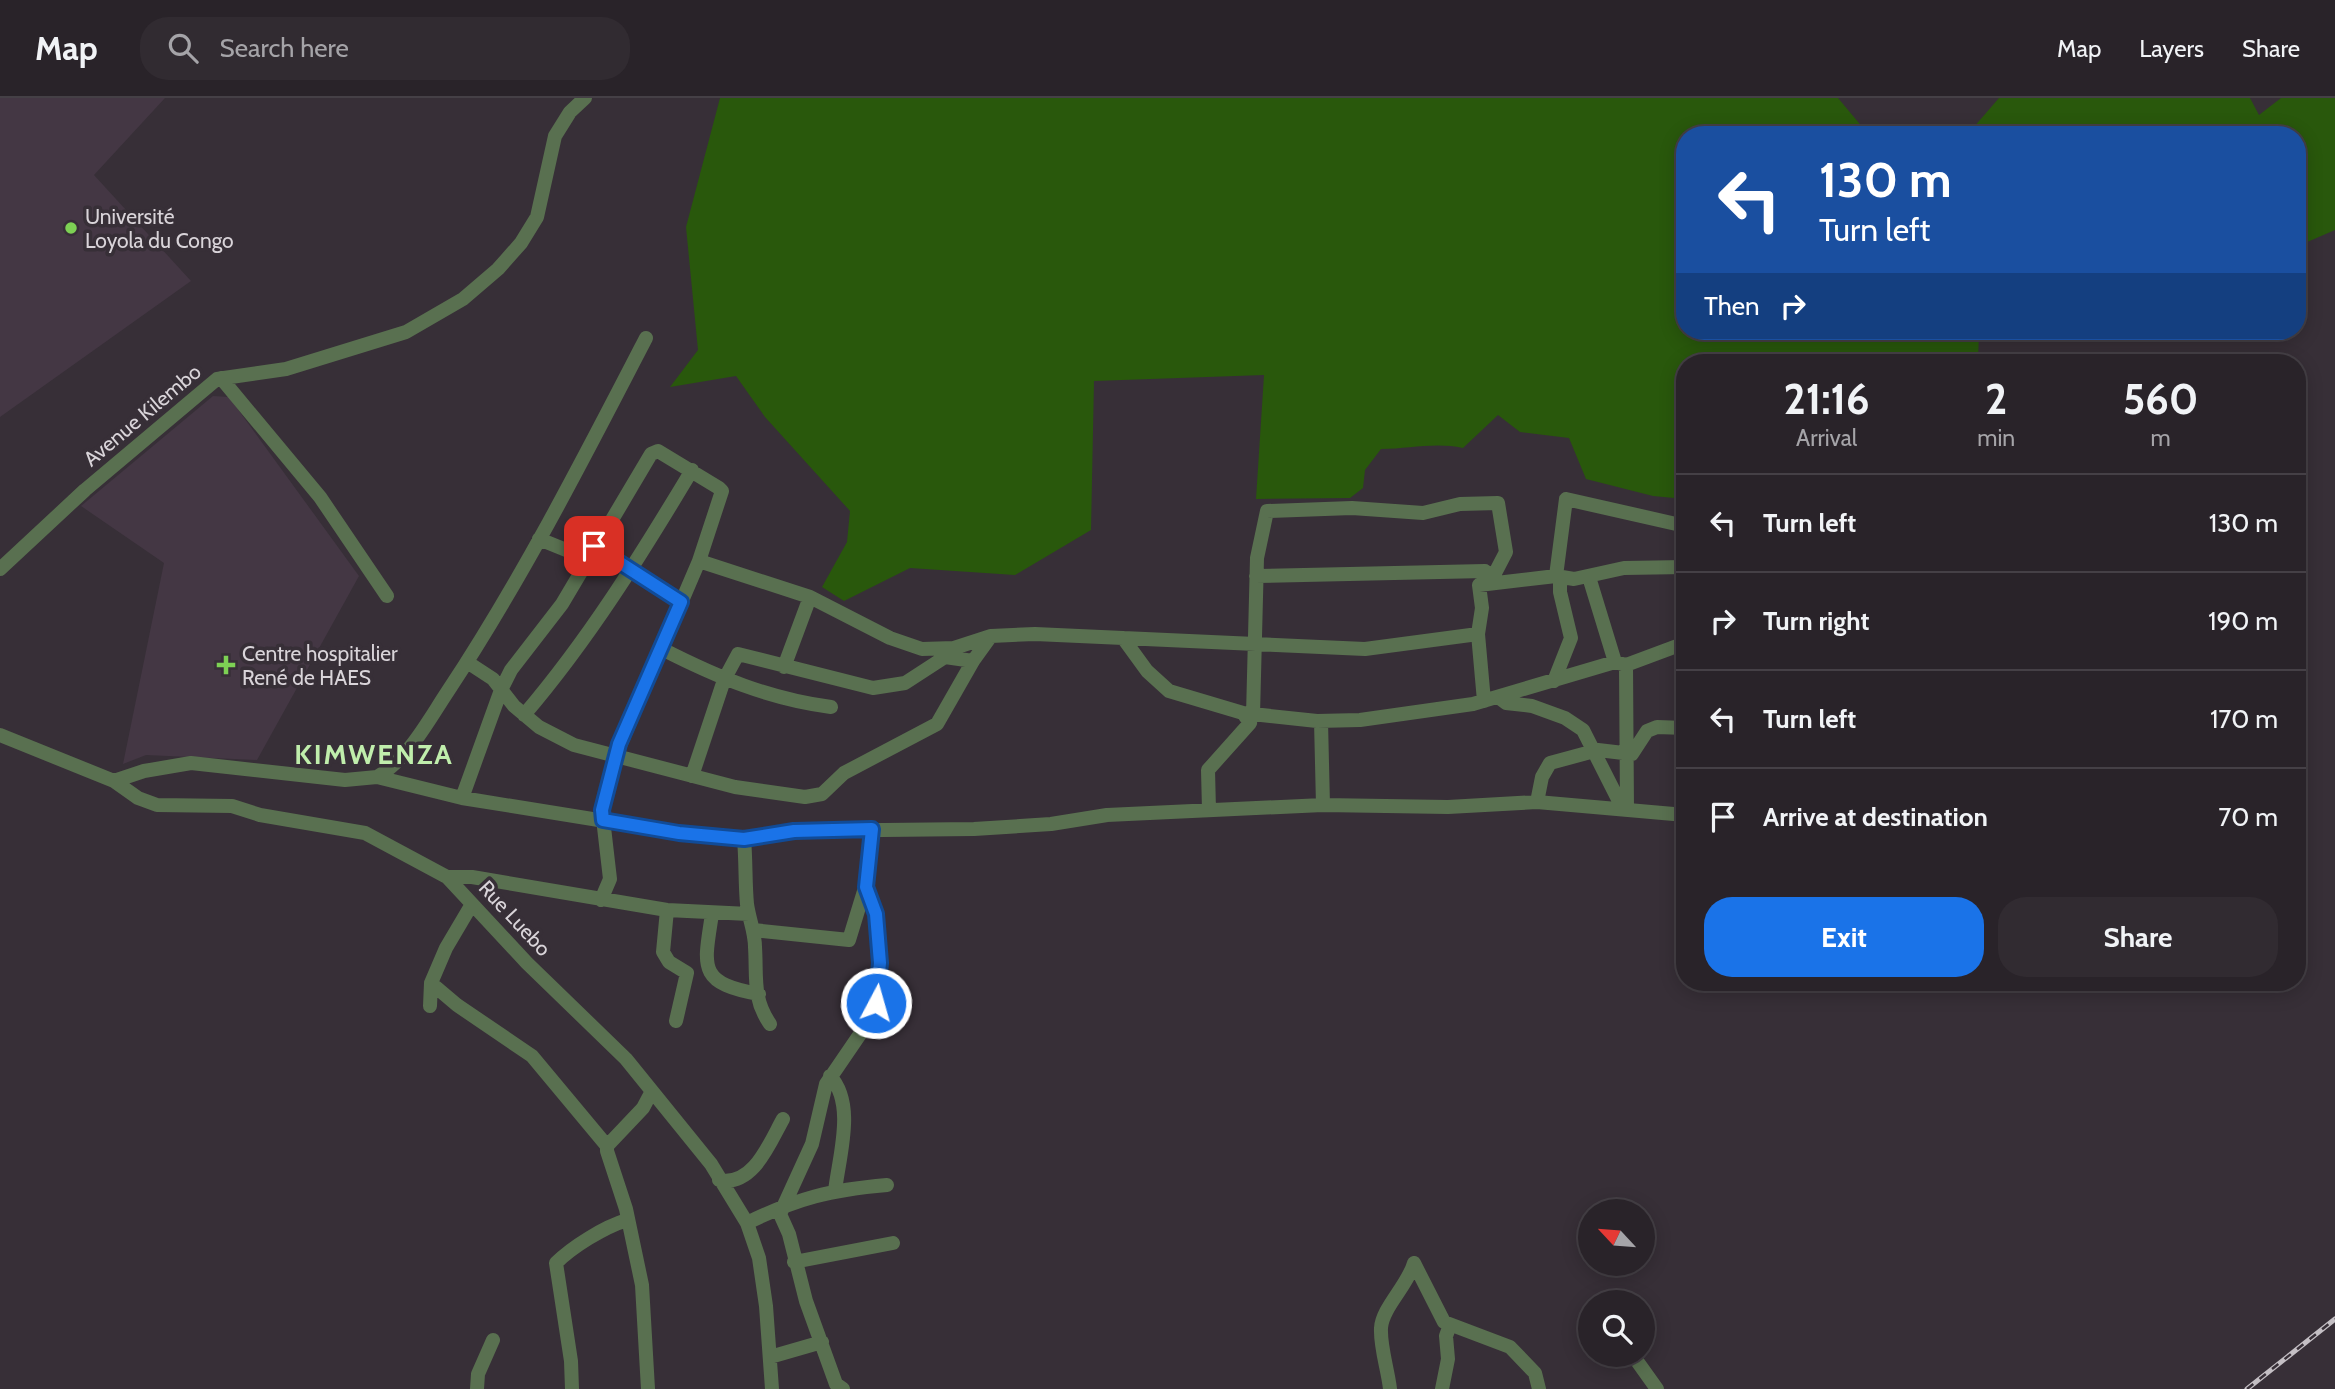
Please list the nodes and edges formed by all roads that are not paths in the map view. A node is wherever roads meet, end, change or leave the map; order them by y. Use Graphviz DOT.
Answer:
graph roads {
  1 [pos="585,98"];
  2 [pos="646,338"];
  3 [pos="221,378"];
  4 [pos="692,470"];
  5 [pos="1676,524"];
  6 [pos="539,539"];
  7 [pos="592,550"];
  8 [pos="699,561"];
  9 [pos="1676,567"];
  10 [pos="0,569"];
  11 [pos="631,571"];
  12 [pos="1256,576"];
  13 [pos="1558,576"];
  14 [pos="1589,577"];
  15 [pos="1492,580"];
  16 [pos="387,596"];
  17 [pos="810,597"];
  18 [pos="681,602"];
  19 [pos="1478,634"];
  20 [pos="991,636"];
  21 [pos="1123,638"];
  22 [pos="1254,644"];
  23 [pos="1676,646"];
  24 [pos="662,649"];
  25 [pos="972,661"];
  26 [pos="467,662"];
  27 [pos="1621,663"];
  28 [pos="784,667"];
  29 [pos="724,680"];
  30 [pos="1554,681"];
  31 [pos="501,690"];
  32 [pos="1491,699"];
  33 [pos="495,707"];
  34 [pos="831,707"];
  35 [pos="519,710"];
  36 [pos="1248,714"];
  37 [pos="1321,721"];
  38 [pos="1676,728"];
  39 [pos="0,735"];
  40 [pos="1593,751"];
  41 [pos="615,755"];
  42 [pos="1628,755"];
  43 [pos="692,776"];
  44 [pos="377,777"];
  45 [pos="114,781"];
  46 [pos="462,798"];
  47 [pos="1537,802"];
  48 [pos="1323,805"];
  49 [pos="1209,810"];
  50 [pos="1625,810"];
  51 [pos="1676,814"];
  52 [pos="603,820"];
  53 [pos="872,829"];
  54 [pos="744,839"];
  55 [pos="447,877"];
  56 [pos="866,887"];
  57 [pos="601,900"];
  58 [pos="472,904"];
  59 [pos="667,910"];
  60 [pos="712,914"];
  61 [pos="749,914"];
  62 [pos="876,914"];
  63 [pos="856,923"];
  64 [pos="753,930"];
  65 [pos="432,983"];
  66 [pos="759,993"];
  67 [pos="430,1006"];
  68 [pos="676,1021"];
  69 [pos="770,1024"];
  70 [pos="830,1076"];
  71 [pos="652,1091"];
  72 [pos="783,1119"];
  73 [pos="607,1146"];
  74 [pos="719,1180"];
  75 [pos="887,1185"];
  76 [pos="835,1191"];
  77 [pos="784,1204"];
  78 [pos="627,1220"];
  79 [pos="747,1223"];
  80 [pos="893,1243"];
  81 [pos="794,1262"];
  82 [pos="1450,1325"];
  83 [pos="493,1340"];
  84 [pos="822,1342"];
  85 [pos="770,1357"];
  86 [pos="1641,1367"];
  87 [pos="477,1389"];
  88 [pos="572,1389"];
  89 [pos="648,1389"];
  90 [pos="772,1389"];
  91 [pos="843,1389"];
  92 [pos="1390,1389"];
  93 [pos="1442,1389"];
  94 [pos="1539,1389"];
  95 [pos="1657,1389"];
  1 -- 3 [label="street, Avenue Kilembo"];
  2 -- 6 [label="street"];
  3 -- 10 [label="street, Avenue Kilembo"];
  3 -- 16 [label="street"];
  4 -- 7 [label="street"];
  4 -- 8 [label="street"];
  4 -- 11 [label="street"];
  5 -- 13 [label="street"];
  6 -- 7 [label="street"];
  6 -- 26 [label="street"];
  7 -- 11 [label="street"];
  7 -- 31 [label="street"];
  8 -- 17 [label="street"];
  8 -- 18 [label="street"];
  9 -- 14 [label="street"];
  11 -- 18 [label="street"];
  11 -- 35 [label="street"];
  12 -- 15 [label="street"];
  12 -- 15 [label="street"];
  12 -- 22 [label="street"];
  13 -- 14 [label="street"];
  13 -- 15 [label="street"];
  13 -- 30 [label="street"];
  14 -- 27 [label="street"];
  15 -- 19 [label="street"];
  17 -- 20 [label="street"];
  17 -- 28 [label="street"];
  18 -- 24 [label="street"];
  19 -- 22 [label="street"];
  19 -- 32 [label="street"];
  20 -- 21 [label="street"];
  20 -- 25 [label="street"];
  21 -- 22 [label="street"];
  21 -- 36 [label="street"];
  22 -- 36 [label="street"];
  23 -- 27 [label="street"];
  24 -- 29 [label="street"];
  24 -- 41 [label="street"];
  25 -- 28 [label="street"];
  25 -- 43 [label="street"];
  26 -- 31 [label="street"];
  26 -- 44 [label="street"];
  27 -- 30 [label="street"];
  27 -- 42 [label="street"];
  28 -- 29 [label="street"];
  29 -- 34 [label="street"];
  29 -- 43 [label="street"];
  30 -- 32 [label="street"];
  31 -- 33 [label="street"];
  31 -- 35 [label="street"];
  32 -- 37 [label="street"];
  32 -- 40 [label="street"];
  33 -- 35 [label="street"];
  33 -- 46 [label="street"];
  35 -- 41 [label="street"];
  36 -- 37 [label="street"];
  36 -- 49 [label="street"];
  37 -- 48 [label="street"];
  38 -- 42 [label="street"];
  39 -- 45 [label="street, Rue Luebo"];
  40 -- 42 [label="street"];
  40 -- 47 [label="street"];
  40 -- 50 [label="street"];
  41 -- 43 [label="street"];
  41 -- 52 [label="street"];
  42 -- 50 [label="street"];
  44 -- 45 [label="street"];
  44 -- 46 [label="street"];
  45 -- 55 [label="street, Rue Luebo"];
  46 -- 52 [label="street"];
  47 -- 48 [label="street"];
  47 -- 50 [label="street"];
  48 -- 49 [label="street"];
  49 -- 53 [label="street"];
  50 -- 51 [label="street"];
  52 -- 54 [label="street"];
  52 -- 57 [label="street"];
  53 -- 54 [label="street"];
  53 -- 56 [label="street"];
  54 -- 61 [label="street"];
  55 -- 57 [label="street"];
  55 -- 58 [label="street, Rue Luebo"];
  56 -- 62 [label="street"];
  56 -- 63 [label="street"];
  57 -- 59 [label="street"];
  58 -- 65 [label="street"];
  58 -- 71 [label="street, Rue Luebo"];
  59 -- 60 [label="street"];
  59 -- 68 [label="street"];
  60 -- 61 [label="street"];
  60 -- 66 [label="street"];
  61 -- 64 [label="street"];
  62 -- 63 [label="street"];
  62 -- 70 [label="street"];
  63 -- 64 [label="street"];
  64 -- 66 [label="street"];
  65 -- 67 [label="street"];
  65 -- 73 [label="street"];
  66 -- 69 [label="street"];
  70 -- 76 [label="street"];
  70 -- 77 [label="street"];
  71 -- 73 [label="street"];
  71 -- 74 [label="street, Rue Luebo"];
  72 -- 74 [label="street"];
  73 -- 78 [label="street"];
  74 -- 79 [label="street, Rue Luebo"];
  75 -- 76 [label="street"];
  76 -- 77 [label="street"];
  77 -- 79 [label="street"];
  77 -- 81 [label="street"];
  78 -- 88 [label="street"];
  78 -- 89 [label="street"];
  79 -- 85 [label="street, Rue Luebo"];
  80 -- 81 [label="street"];
  81 -- 84 [label="street"];
  82 -- 92 [label="street"];
  82 -- 93 [label="street"];
  82 -- 94 [label="street"];
  83 -- 87 [label="street"];
  84 -- 85 [label="street"];
  84 -- 91 [label="street"];
  85 -- 90 [label="street, Rue Luebo"];
  86 -- 95 [label="street"];
}
